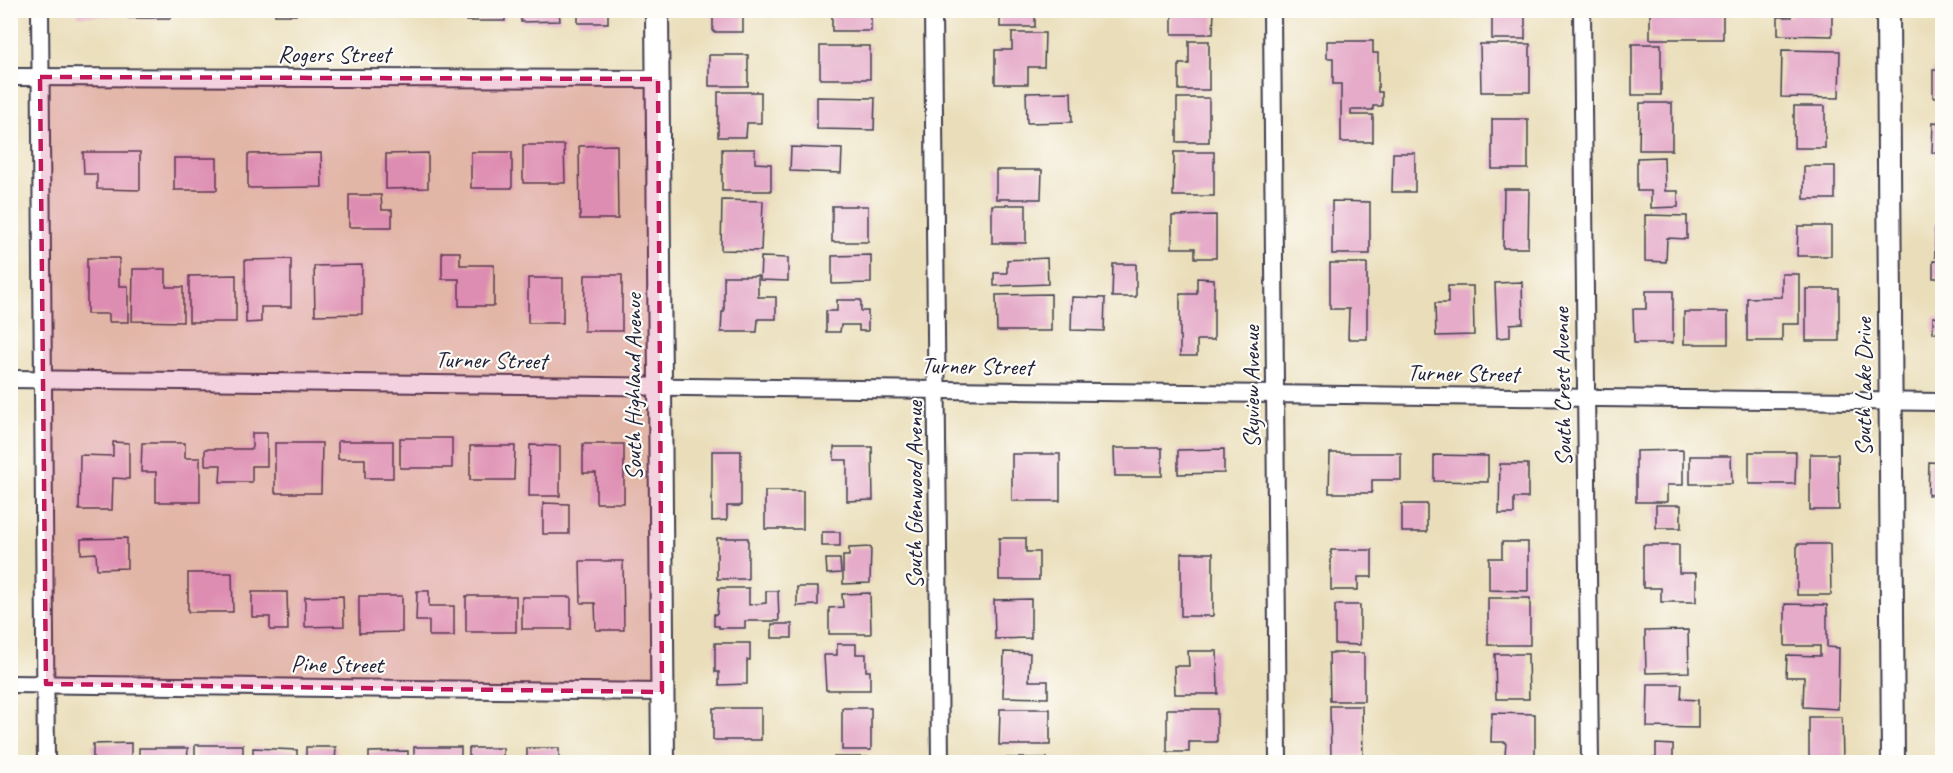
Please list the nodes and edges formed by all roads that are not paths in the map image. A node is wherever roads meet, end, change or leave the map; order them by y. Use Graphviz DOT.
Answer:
graph roads {
  1 [pos="40,10"];
  2 [pos="657,10"];
  3 [pos="933,10"];
  4 [pos="1272,10"];
  5 [pos="1582,10"];
  6 [pos="1888,10"];
  7 [pos="10,76"];
  8 [pos="40,77"];
  9 [pos="658,79"];
  10 [pos="10,380"];
  11 [pos="44,380"];
  12 [pos="659,386"];
  13 [pos="938,389"];
  14 [pos="1275,395"];
  15 [pos="1586,398"];
  16 [pos="1891,401"];
  17 [pos="1942,402"];
  18 [pos="10,684"];
  19 [pos="46,684"];
  20 [pos="662,693"];
  21 [pos="46,762"];
  22 [pos="663,762"];
  23 [pos="940,762"];
  24 [pos="1278,762"];
  25 [pos="1590,762"];
  26 [pos="1893,762"];
  1 -- 8 [label="street"];
  2 -- 9 [label="street, South Highland Avenue"];
  3 -- 13 [label="street, South Glenwood Avenue"];
  4 -- 14 [label="street, Skyview Avenue"];
  5 -- 15 [label="street, South Crest Avenue"];
  6 -- 16 [label="street, South Lake Drive"];
  7 -- 8 [label="street, Rogers Street"];
  8 -- 9 [label="street, Rogers Street"];
  8 -- 11 [label="street"];
  9 -- 12 [label="street, South Highland Avenue"];
  10 -- 11 [label="street, Turner Street"];
  11 -- 12 [label="street, Turner Street"];
  11 -- 19 [label="street"];
  12 -- 13 [label="street, Turner Street"];
  12 -- 20 [label="street, South Highland Avenue"];
  13 -- 14 [label="street, Turner Street"];
  13 -- 23 [label="street, South Glenwood Avenue"];
  14 -- 15 [label="street, Turner Street"];
  14 -- 24 [label="street, Skyview Avenue"];
  15 -- 16 [label="street, Turner Street"];
  15 -- 25 [label="street, South Crest Avenue"];
  16 -- 17 [label="street, Turner Street"];
  16 -- 26 [label="street, South Lake Drive"];
  18 -- 19 [label="street, Pine Street"];
  19 -- 20 [label="street, Pine Street"];
  19 -- 21 [label="street"];
  20 -- 22 [label="street, South Highland Avenue"];
}
